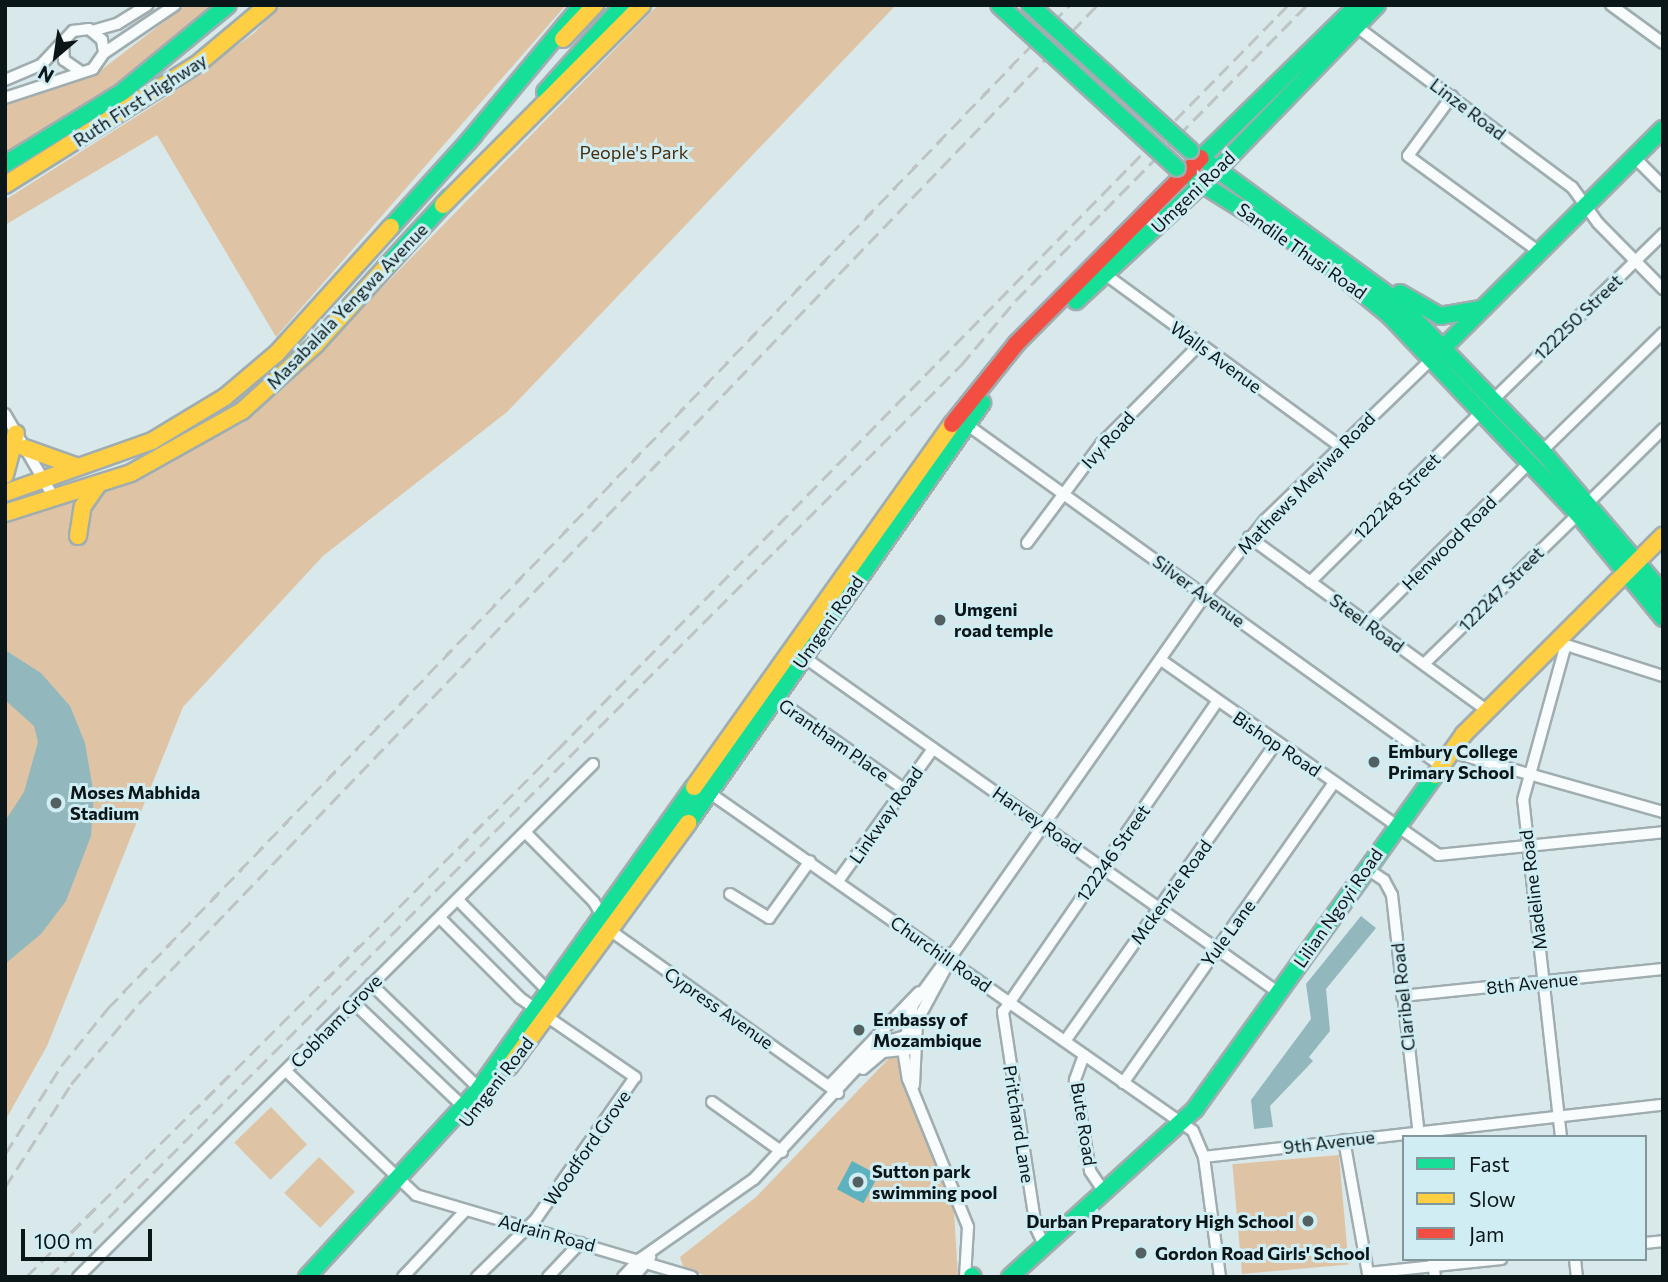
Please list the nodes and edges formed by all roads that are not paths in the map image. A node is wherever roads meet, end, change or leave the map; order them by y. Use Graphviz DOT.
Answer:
graph roads {
  1 [pos="147,5"];
  2 [pos="175,5"];
  3 [pos="228,5"];
  4 [pos="268,5"];
  5 [pos="582,5"];
  6 [pos="595,5"];
  7 [pos="623,5"];
  8 [pos="642,5"];
  9 [pos="999,5"];
  10 [pos="1030,5"];
  11 [pos="1358,5"];
  12 [pos="1377,5"];
  13 [pos="1611,5"];
  14 [pos="1350,22"];
  15 [pos="92,31"];
  16 [pos="63,41"];
  17 [pos="1663,43"];
  18 [pos="104,53"];
  19 [pos="80,71"];
  20 [pos="5,80"];
  21 [pos="1452,96"];
  22 [pos="5,98"];
  23 [pos="1662,130"];
  24 [pos="467,143"];
  25 [pos="1196,154"];
  26 [pos="1634,157"];
  27 [pos="5,164"];
  28 [pos="1217,170"];
  29 [pos="1181,171"];
  30 [pos="1202,184"];
  31 [pos="5,185"];
  32 [pos="1663,186"];
  33 [pos="443,205"];
  34 [pos="1584,205"];
  35 [pos="1663,234"];
  36 [pos="1538,251"];
  37 [pos="1635,261"];
  38 [pos="1099,270"];
  39 [pos="1378,284"];
  40 [pos="1663,289"];
  41 [pos="1479,309"];
  42 [pos="1663,333"];
  43 [pos="1199,345"];
  44 [pos="1438,353"];
  45 [pos="1488,406"];
  46 [pos="5,414"];
  47 [pos="962,421"];
  48 [pos="1663,429"];
  49 [pos="21,441"];
  50 [pos="1340,446"];
  51 [pos="1536,457"];
  52 [pos="80,467"];
  53 [pos="5,475"];
  54 [pos="43,480"];
  55 [pos="97,485"];
  56 [pos="5,493"];
  57 [pos="1064,494"];
  58 [pos="54,498"];
  59 [pos="1583,508"];
  60 [pos="5,513"];
  61 [pos="1663,536"];
  62 [pos="78,537"];
  63 [pos="1249,537"];
  64 [pos="1027,543"];
  65 [pos="1633,566"];
  66 [pos="1310,582"];
  67 [pos="1663,593"];
  68 [pos="1205,595"];
  69 [pos="1663,618"];
  70 [pos="1368,623"];
  71 [pos="1561,644"];
  72 [pos="798,653"];
  73 [pos="1161,660"];
  74 [pos="1424,664"];
  75 [pos="1663,676"];
  76 [pos="770,694"];
  77 [pos="1216,703"];
  78 [pos="1485,709"];
  79 [pos="1276,743"];
  80 [pos="933,748"];
  81 [pos="1451,752"];
  82 [pos="593,764"];
  83 [pos="1441,766"];
  84 [pos="1528,775"];
  85 [pos="1334,783"];
  86 [pos="705,789"];
  87 [pos="904,789"];
  88 [pos="1663,812"];
  89 [pos="1044,825"];
  90 [pos="1395,826"];
  91 [pos="525,832"];
  92 [pos="1663,832"];
  93 [pos="1528,847"];
  94 [pos="810,861"];
  95 [pos="1104,867"];
  96 [pos="1366,868"];
  97 [pos="838,881"];
  98 [pos="730,894"];
  99 [pos="458,900"];
  100 [pos="1160,908"];
  101 [pos="440,918"];
  102 [pos="607,925"];
  103 [pos="503,947"];
  104 [pos="1216,949"];
  105 [pos="950,956"];
  106 [pos="486,962"];
  107 [pos="1663,969"];
  108 [pos="1544,982"];
  109 [pos="371,984"];
  110 [pos="921,990"];
  111 [pos="1279,993"];
  112 [pos="554,996"];
  113 [pos="1402,996"];
  114 [pos="1008,1001"];
  115 [pos="354,1003"];
  116 [pos="542,1012"];
  117 [pos="909,1034"];
  118 [pos="423,1035"];
  119 [pos="1065,1041"];
  120 [pos="908,1049"];
  121 [pos="406,1053"];
  122 [pos="1084,1055"];
  123 [pos="858,1071"];
  124 [pos="287,1072"];
  125 [pos="1123,1083"];
  126 [pos="834,1089"];
  127 [pos="483,1093"];
  128 [pos="712,1102"];
  129 [pos="1663,1105"];
  130 [pos="467,1111"];
  131 [pos="1559,1116"];
  132 [pos="1182,1122"];
  133 [pos="1419,1134"];
  134 [pos="1402,1135"];
  135 [pos="1562,1135"];
  136 [pos="1344,1140"];
  137 [pos="782,1152"];
  138 [pos="1204,1157"];
  139 [pos="400,1183"];
  140 [pos="1104,1192"];
  141 [pos="465,1211"];
  142 [pos="526,1227"];
  143 [pos="580,1243"];
  144 [pos="1044,1245"];
  145 [pos="647,1257"];
  146 [pos="1486,1261"];
  147 [pos="1434,1268"];
  148 [pos="970,1276"];
  149 [pos="78,1277"];
  150 [pos="307,1277"];
  151 [pos="322,1277"];
  152 [pos="403,1277"];
  153 [pos="477,1277"];
  154 [pos="548,1277"];
  155 [pos="624,1277"];
  156 [pos="634,1277"];
  157 [pos="692,1277"];
  158 [pos="1010,1277"];
  159 [pos="1220,1277"];
  1 -- 15 [label="street"];
  2 -- 18 [label="street"];
  3 -- 27 [label="main road, Ruth First Highway"];
  4 -- 31 [label="main road, Ruth First Highway"];
  5 -- 24 [label="main road"];
  6 -- 24 [label="main road, Masabalala Yengwa Avenue"];
  7 -- 33 [label="main road, Masabalala Yengwa Avenue"];
  8 -- 33 [label="main road"];
  9 -- 29 [label="main road, Sandile Thusi Road, bridge"];
  10 -- 25 [label="main road, Sandile Thusi Road, bridge"];
  11 -- 14 [label="main road, Umgeni Road"];
  12 -- 14 [label="main road, Umgeni Road"];
  13 -- 17 [label="street"];
  14 -- 21 [label="street, Linze Road"];
  14 -- 25 [label="main road, Umgeni Road"];
  14 -- 28 [label="main road, Umgeni Road"];
  15 -- 16 [label="street"];
  15 -- 18 [label="street"];
  16 -- 19 [label="street"];
  16 -- 20 [label="street"];
  18 -- 19 [label="street"];
  19 -- 22 [label="street"];
  21 -- 34 [label="street, Linze Road"];
  21 -- 36 [label="street"];
  23 -- 26 [label="main road, Mathews Meyiwa Road"];
  24 -- 52 [label="main road, Masabalala Yengwa Avenue"];
  25 -- 28 [label="main road, Sandile Thusi Road"];
  25 -- 29 [label="main road, Umgeni Road"];
  26 -- 32 [label="street"];
  26 -- 34 [label="main road, Mathews Meyiwa Road"];
  28 -- 30 [label="main road, Umgeni Road"];
  28 -- 39 [label="main road, Sandile Thusi Road"];
  29 -- 30 [label="main road, Sandile Thusi Road"];
  29 -- 38 [label="main road, Umgeni Road"];
  30 -- 38 [label="main road, Umgeni Road"];
  30 -- 44 [label="main road, Sandile Thusi Road"];
  33 -- 55 [label="main road, Masabalala Yengwa Avenue"];
  34 -- 36 [label="main road, Mathews Meyiwa Road"];
  34 -- 37 [label="street, Linze Road"];
  35 -- 37 [label="street, 122250 Street"];
  36 -- 41 [label="main road, Mathews Meyiwa Road"];
  37 -- 40 [label="street, Linze Road"];
  37 -- 45 [label="street, 122250 Street"];
  38 -- 43 [label="street, Walls Avenue"];
  38 -- 47 [label="main road, Umgeni Road"];
  39 -- 41 [label="main road"];
  39 -- 44 [label="main road, Sandile Thusi Road"];
  41 -- 44 [label="main road, Mathews Meyiwa Road"];
  42 -- 51 [label="street, Henwood Road"];
  43 -- 50 [label="street, Walls Avenue"];
  43 -- 57 [label="street, Ivy Road"];
  44 -- 45 [label="main road, Sandile Thusi Road"];
  44 -- 50 [label="street, Mathews Meyiwa Road"];
  45 -- 51 [label="main road, Sandile Thusi Road"];
  45 -- 66 [label="street, 122248 Street"];
  46 -- 49 [label="street"];
  47 -- 57 [label="street, Silver Avenue"];
  47 -- 72 [label="main road, Umgeni Road"];
  48 -- 59 [label="street, 122247 Street"];
  49 -- 52 [label="main road"];
  49 -- 53 [label="main road"];
  49 -- 54 [label="street"];
  50 -- 63 [label="street, Mathews Meyiwa Road"];
  51 -- 59 [label="main road, Sandile Thusi Road"];
  51 -- 70 [label="street, Henwood Road"];
  52 -- 54 [label="main road, Masabalala Yengwa Avenue"];
  54 -- 56 [label="main road, Masabalala Yengwa Avenue"];
  54 -- 58 [label="street"];
  55 -- 58 [label="main road, Masabalala Yengwa Avenue"];
  55 -- 62 [label="main road"];
  57 -- 64 [label="street, Ivy Road"];
  57 -- 68 [label="street, Silver Avenue"];
  58 -- 60 [label="main road, Masabalala Yengwa Avenue"];
  59 -- 65 [label="main road, Sandile Thusi Road"];
  59 -- 74 [label="street, 122247 Street"];
  61 -- 65 [label="main road, Lilian Ngoyi Road"];
  63 -- 66 [label="street, Steel Road"];
  63 -- 68 [label="street, Mathews Meyiwa Road"];
  65 -- 67 [label="main road, Sandile Thusi Road"];
  65 -- 69 [label="main road, Sandile Thusi Road"];
  65 -- 71 [label="main road, Lilian Ngoyi Road"];
  66 -- 70 [label="street, Steel Road"];
  68 -- 73 [label="street, Mathews Meyiwa Road"];
  68 -- 83 [label="street, Silver Avenue"];
  70 -- 74 [label="street, Steel Road"];
  71 -- 75 [label="street"];
  71 -- 78 [label="main road, Lilian Ngoyi Road"];
  71 -- 84 [label="street, Madeline Road"];
  72 -- 76 [label="main road, Umgeni Road"];
  72 -- 80 [label="street, Harvey Road"];
  73 -- 77 [label="street, Bishop Road"];
  73 -- 89 [label="street, Mathews Meyiwa Road"];
  74 -- 78 [label="street, Steel Road"];
  76 -- 86 [label="main road, Umgeni Road"];
  76 -- 87 [label="street, Grantham Place"];
  77 -- 79 [label="street, Bishop Road"];
  77 -- 95 [label="street, 122246 Street"];
  78 -- 81 [label="main road, Lilian Ngoyi Road"];
  79 -- 85 [label="street, Bishop Road"];
  79 -- 100 [label="street, Mckenzie Road"];
  80 -- 87 [label="street, Linkway Road"];
  80 -- 89 [label="street, Harvey Road"];
  81 -- 83 [label="main road, Lilian Ngoyi Road"];
  81 -- 84 [label="street"];
  82 -- 91 [label="street, Cobham Grove"];
  83 -- 90 [label="main road, Lilian Ngoyi Road"];
  84 -- 88 [label="street"];
  84 -- 93 [label="street, Madeline Road"];
  85 -- 90 [label="street, Bishop Road"];
  85 -- 104 [label="street, Yule Lane"];
  86 -- 94 [label="street, Churchill Road"];
  86 -- 102 [label="main road, Umgeni Road"];
  87 -- 97 [label="street, Linkway Road"];
  89 -- 95 [label="street, Harvey Road"];
  89 -- 105 [label="street, Mathews Meyiwa Road"];
  90 -- 93 [label="street, Bishop Road"];
  90 -- 96 [label="main road, Lilian Ngoyi Road"];
  91 -- 99 [label="street, Cobham Grove"];
  91 -- 102 [label="street"];
  92 -- 93 [label="street, Bishop Road"];
  93 -- 108 [label="street, Madeline Road"];
  94 -- 97 [label="street, Churchill Road"];
  94 -- 98 [label="street"];
  95 -- 100 [label="street, Harvey Road"];
  95 -- 114 [label="street, 122246 Street"];
  96 -- 111 [label="main road, Lilian Ngoyi Road"];
  96 -- 113 [label="street, Claribel Road"];
  97 -- 105 [label="street, Churchill Road"];
  99 -- 101 [label="street, Cobham Grove"];
  99 -- 103 [label="street"];
  100 -- 104 [label="street, Harvey Road"];
  100 -- 119 [label="street, Mckenzie Road"];
  101 -- 106 [label="street"];
  101 -- 109 [label="street, Cobham Grove"];
  102 -- 112 [label="main road, Umgeni Road"];
  102 -- 126 [label="street, Cypress Avenue"];
  103 -- 106 [label="street"];
  103 -- 112 [label="street"];
  104 -- 111 [label="street, Harvey Road"];
  104 -- 125 [label="street, Yule Lane"];
  105 -- 110 [label="street, Mathews Meyiwa Road"];
  105 -- 114 [label="street, Churchill Road"];
  105 -- 117 [label="street, Mathews Meyiwa Road"];
  106 -- 116 [label="street"];
  107 -- 108 [label="street, 8th Avenue"];
  108 -- 113 [label="street, 8th Avenue"];
  108 -- 131 [label="street, Madeline Road"];
  109 -- 115 [label="street, Cobham Grove"];
  109 -- 118 [label="street"];
  110 -- 117 [label="street, Mathews Meyiwa Road"];
  110 -- 126 [label="street"];
  111 -- 132 [label="main road, Lilian Ngoyi Road"];
  112 -- 116 [label="main road, Umgeni Road"];
  113 -- 133 [label="street, Claribel Road"];
  114 -- 119 [label="street, Churchill Road"];
  114 -- 144 [label="street, Pritchard Lane"];
  115 -- 121 [label="street"];
  115 -- 124 [label="street, Cobham Grove"];
  116 -- 127 [label="main road, Umgeni Road"];
  116 -- 142 [label="street, Woodford Grove"];
  117 -- 120 [label="street"];
  117 -- 123 [label="street"];
  118 -- 121 [label="street"];
  118 -- 127 [label="street"];
  119 -- 122 [label="street, Churchill Road"];
  120 -- 123 [label="street"];
  120 -- 148 [label="street"];
  121 -- 130 [label="street"];
  122 -- 125 [label="street, Churchill Road"];
  122 -- 140 [label="street, Bute Road"];
  123 -- 126 [label="street"];
  124 -- 139 [label="street"];
  124 -- 149 [label="street, Cobham Grove"];
  125 -- 132 [label="street, Churchill Road"];
  126 -- 137 [label="street"];
  127 -- 130 [label="main road, Umgeni Road"];
  128 -- 137 [label="street"];
  129 -- 131 [label="street, 9th Avenue"];
  130 -- 139 [label="main road, Umgeni Road"];
  131 -- 133 [label="street, 9th Avenue"];
  131 -- 135 [label="street, Madeline Road"];
  132 -- 138 [label="street"];
  132 -- 140 [label="main road, Lilian Ngoyi Road"];
  134 -- 136 [label="street, 9th Avenue"];
  136 -- 138 [label="street, 9th Avenue"];
  136 -- 147 [label="street"];
  137 -- 145 [label="street"];
  138 -- 159 [label="street"];
  139 -- 141 [label="street, Adrain Road"];
  139 -- 150 [label="main road, Umgeni Road"];
  139 -- 151 [label="main road, Umgeni Road"];
  140 -- 144 [label="main road, Lilian Ngoyi Road"];
  141 -- 142 [label="street, Adrain Road"];
  141 -- 152 [label="street"];
  142 -- 143 [label="street, Adrain Road"];
  142 -- 153 [label="street, Woodford Grove"];
  143 -- 145 [label="street, Adrain Road"];
  143 -- 154 [label="street"];
  144 -- 158 [label="main road, Lilian Ngoyi Road"];
  145 -- 155 [label="street"];
  145 -- 156 [label="street"];
  145 -- 157 [label="street, Adrain Road"];
  146 -- 147 [label="street"];
}
